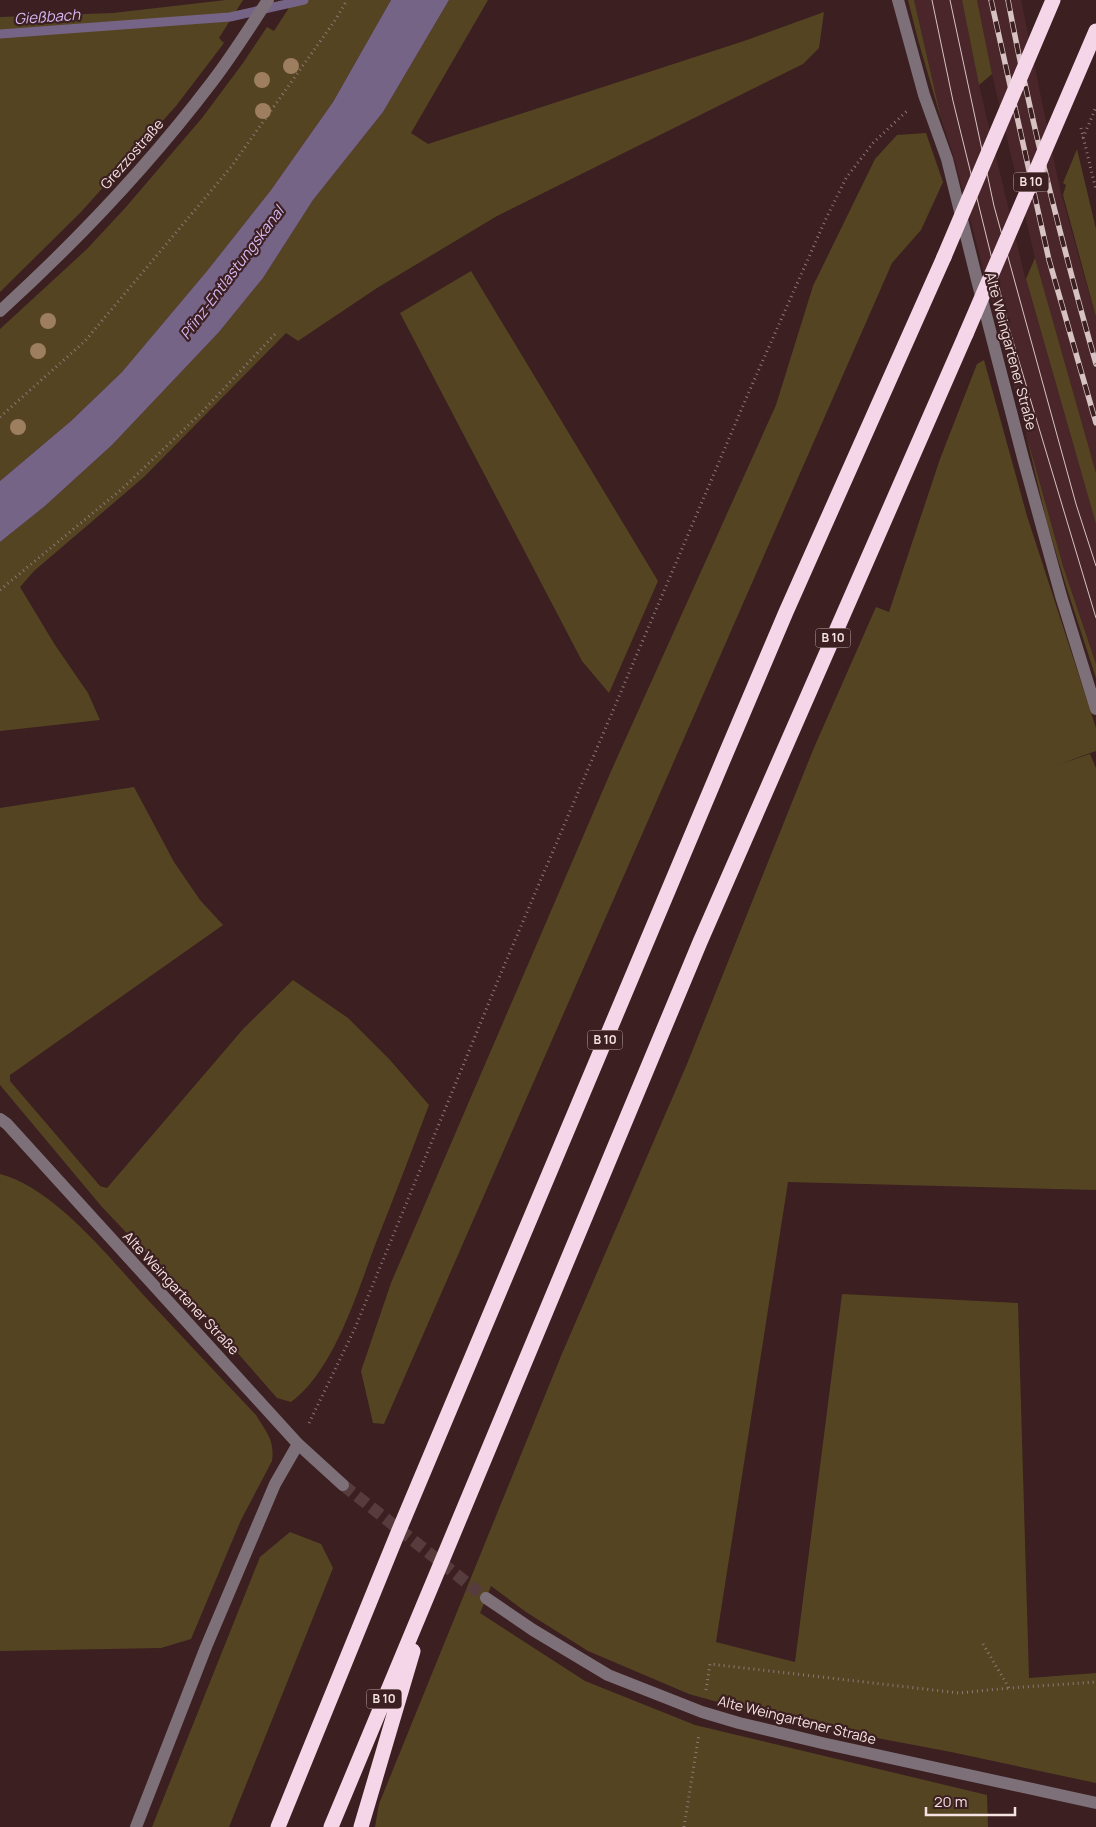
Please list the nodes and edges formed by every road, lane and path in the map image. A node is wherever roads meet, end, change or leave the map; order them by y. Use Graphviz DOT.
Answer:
graph roads {
  1 [pos="268,0"];
  2 [pos="347,0"];
  3 [pos="898,0"];
  4 [pos="1053,0"];
  5 [pos="1096,31"];
  6 [pos="924,95"];
  7 [pos="1096,107"];
  8 [pos="1083,138"];
  9 [pos="0,311"];
  10 [pos="277,332"];
  11 [pos="0,417"];
  12 [pos="0,590"];
  13 [pos="1096,708"];
  14 [pos="0,1119"];
  15 [pos="298,1444"];
  16 [pos="343,1485"];
  17 [pos="437,1570"];
  18 [pos="486,1598"];
  19 [pos="983,1644"];
  20 [pos="1096,1682"];
  21 [pos="1009,1688"];
  22 [pos="702,1712"];
  23 [pos="1096,1803"];
  24 [pos="136,1827"];
  25 [pos="278,1827"];
  26 [pos="331,1827"];
  27 [pos="361,1827"];
  28 [pos="684,1827"];
  1 -- 9 [label="street, Grezzostraße"];
  2 -- 11 [label="path"];
  3 -- 6 [label="street, Alte Weingartener Straße"];
  4 -- 25 [label="highway, B 10, bridge"];
  5 -- 17 [label="highway, B 10, bridge"];
  6 -- 13 [label="street, Alte Weingartener Straße"];
  6 -- 15 [label="path"];
  7 -- 8 [label="path"];
  10 -- 12 [label="path"];
  14 -- 15 [label="street, Alte Weingartener Straße"];
  15 -- 16 [label="street, Alte Weingartener Straße"];
  15 -- 24 [label="street"];
  17 -- 26 [label="highway, B 10"];
  17 -- 27 [label="highway"];
  18 -- 22 [label="street, Alte Weingartener Straße"];
  19 -- 21 [label="path"];
  20 -- 21 [label="path"];
  21 -- 22 [label="path"];
  22 -- 23 [label="street, Alte Weingartener Straße"];
  22 -- 28 [label="path"];
}
